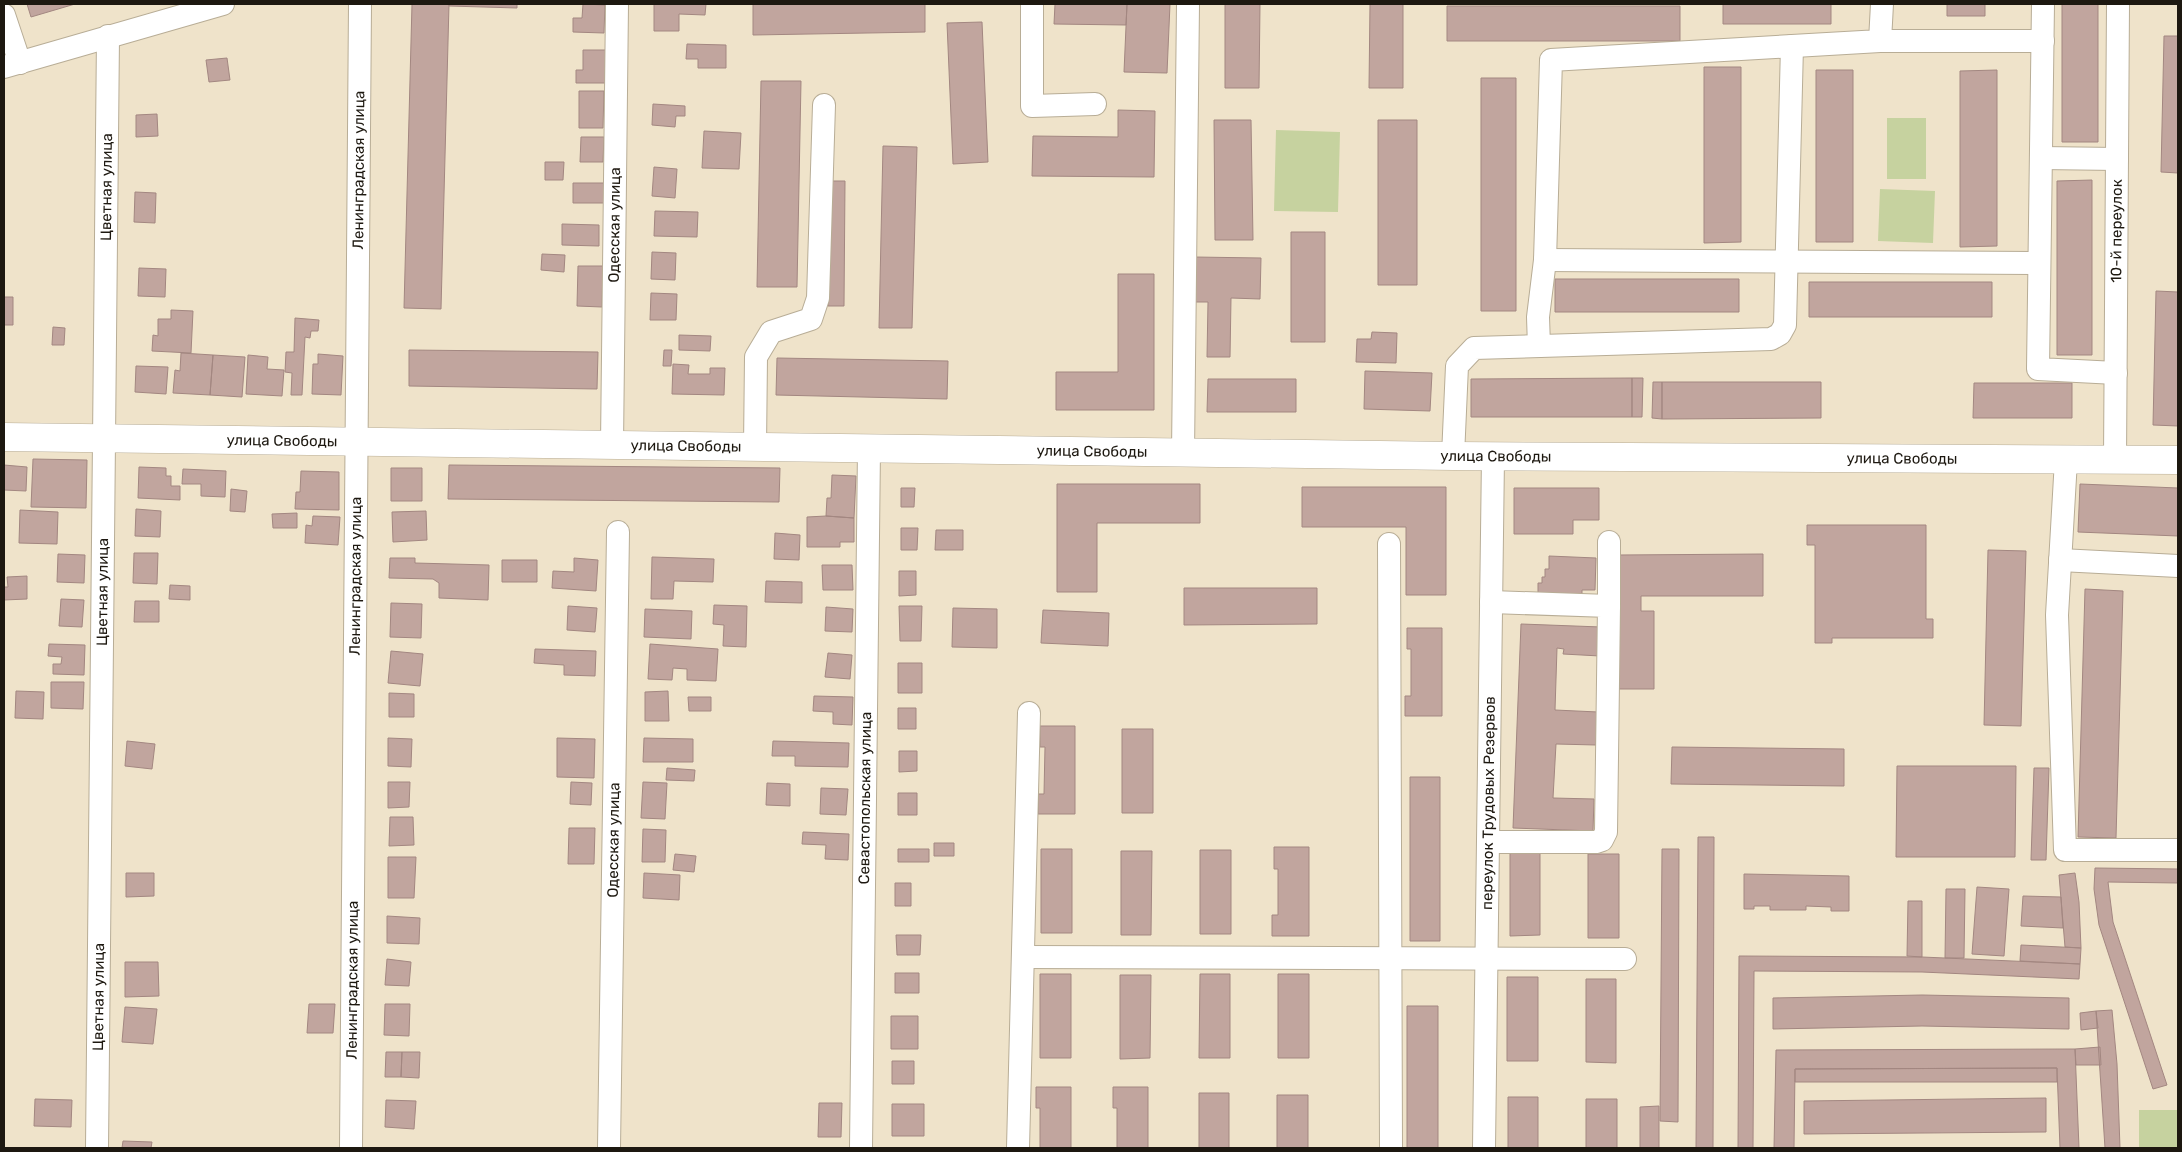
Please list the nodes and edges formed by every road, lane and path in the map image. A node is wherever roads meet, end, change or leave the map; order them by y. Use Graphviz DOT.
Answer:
graph roads {
  1 [pos="223,4"];
  2 [pos="360,4"];
  3 [pos="618,4"];
  4 [pos="1032,4"];
  5 [pos="1188,4"];
  6 [pos="1882,4"];
  7 [pos="2043,4"];
  8 [pos="2118,4"];
  9 [pos="4,15"];
  10 [pos="108,36"];
  11 [pos="1880,41"];
  12 [pos="2043,41"];
  13 [pos="1792,46"];
  14 [pos="12,65"];
  15 [pos="1095,104"];
  16 [pos="824,106"];
  17 [pos="2041,158"];
  18 [pos="2117,159"];
  19 [pos="1545,260"];
  20 [pos="1786,262"];
  21 [pos="2039,263"];
  22 [pos="1539,346"];
  23 [pos="2116,373"];
  24 [pos="4,437"];
  25 [pos="103,439"];
  26 [pos="356,442"];
  27 [pos="612,445"];
  28 [pos="755,447"];
  29 [pos="869,449"];
  30 [pos="1183,453"];
  31 [pos="1454,456"];
  32 [pos="1493,457"];
  33 [pos="2066,460"];
  34 [pos="2115,460"];
  35 [pos="2178,460"];
  36 [pos="618,532"];
  37 [pos="1609,542"];
  38 [pos="1389,544"];
  39 [pos="2060,560"];
  40 [pos="2178,566"];
  41 [pos="1491,602"];
  42 [pos="1608,606"];
  43 [pos="1029,713"];
  44 [pos="1488,842"];
  45 [pos="2178,850"];
  46 [pos="1023,957"];
  47 [pos="1390,959"];
  48 [pos="1487,959"];
  49 [pos="1625,960"];
  50 [pos="97,1148"];
  51 [pos="351,1148"];
  52 [pos="609,1148"];
  53 [pos="861,1148"];
  54 [pos="1018,1148"];
  55 [pos="1391,1148"];
  56 [pos="1484,1148"];
  1 -- 10 [label="street"];
  2 -- 26 [label="street, Ленинградская улица"];
  3 -- 27 [label="street, Одесская улица"];
  4 -- 15 [label="street"];
  5 -- 30 [label="street"];
  6 -- 11 [label="street"];
  7 -- 12 [label="street"];
  8 -- 18 [label="street, 10-й переулок"];
  9 -- 14 [label="street"];
  10 -- 14 [label="street"];
  10 -- 25 [label="street, Цветная улица"];
  11 -- 12 [label="street"];
  11 -- 13 [label="street"];
  12 -- 17 [label="street"];
  13 -- 19 [label="street"];
  13 -- 20 [label="street"];
  16 -- 28 [label="street"];
  17 -- 18 [label="street"];
  17 -- 21 [label="street"];
  18 -- 23 [label="street, 10-й переулок"];
  19 -- 20 [label="street"];
  19 -- 22 [label="street"];
  20 -- 21 [label="street"];
  20 -- 22 [label="street"];
  21 -- 23 [label="street"];
  22 -- 31 [label="street"];
  23 -- 34 [label="street, 10-й переулок"];
  24 -- 25 [label="main road, улица Свободы"];
  25 -- 26 [label="main road, улица Свободы"];
  25 -- 50 [label="street, Цветная улица"];
  26 -- 27 [label="main road, улица Свободы"];
  26 -- 51 [label="street, Ленинградская улица"];
  27 -- 28 [label="main road, улица Свободы"];
  28 -- 29 [label="main road, улица Свободы"];
  29 -- 30 [label="main road, улица Свободы"];
  29 -- 53 [label="street, Севастопольская улица"];
  30 -- 31 [label="main road, улица Свободы"];
  31 -- 32 [label="main road, улица Свободы"];
  32 -- 33 [label="main road, улица Свободы"];
  32 -- 41 [label="street, переулок Трудовых Резервов"];
  33 -- 34 [label="main road, улица Свободы"];
  33 -- 39 [label="street"];
  34 -- 35 [label="main road, улица Свободы"];
  36 -- 52 [label="street, Одесская улица"];
  37 -- 42 [label="street"];
  38 -- 47 [label="street"];
  39 -- 40 [label="street"];
  39 -- 45 [label="street"];
  41 -- 42 [label="street"];
  41 -- 44 [label="street, переулок Трудовых Резервов"];
  42 -- 44 [label="street"];
  43 -- 46 [label="street"];
  44 -- 48 [label="street, переулок Трудовых Резервов"];
  46 -- 47 [label="street"];
  46 -- 54 [label="street"];
  47 -- 48 [label="street"];
  47 -- 55 [label="street"];
  48 -- 49 [label="street"];
  48 -- 56 [label="street, переулок Трудовых Резервов"];
}
